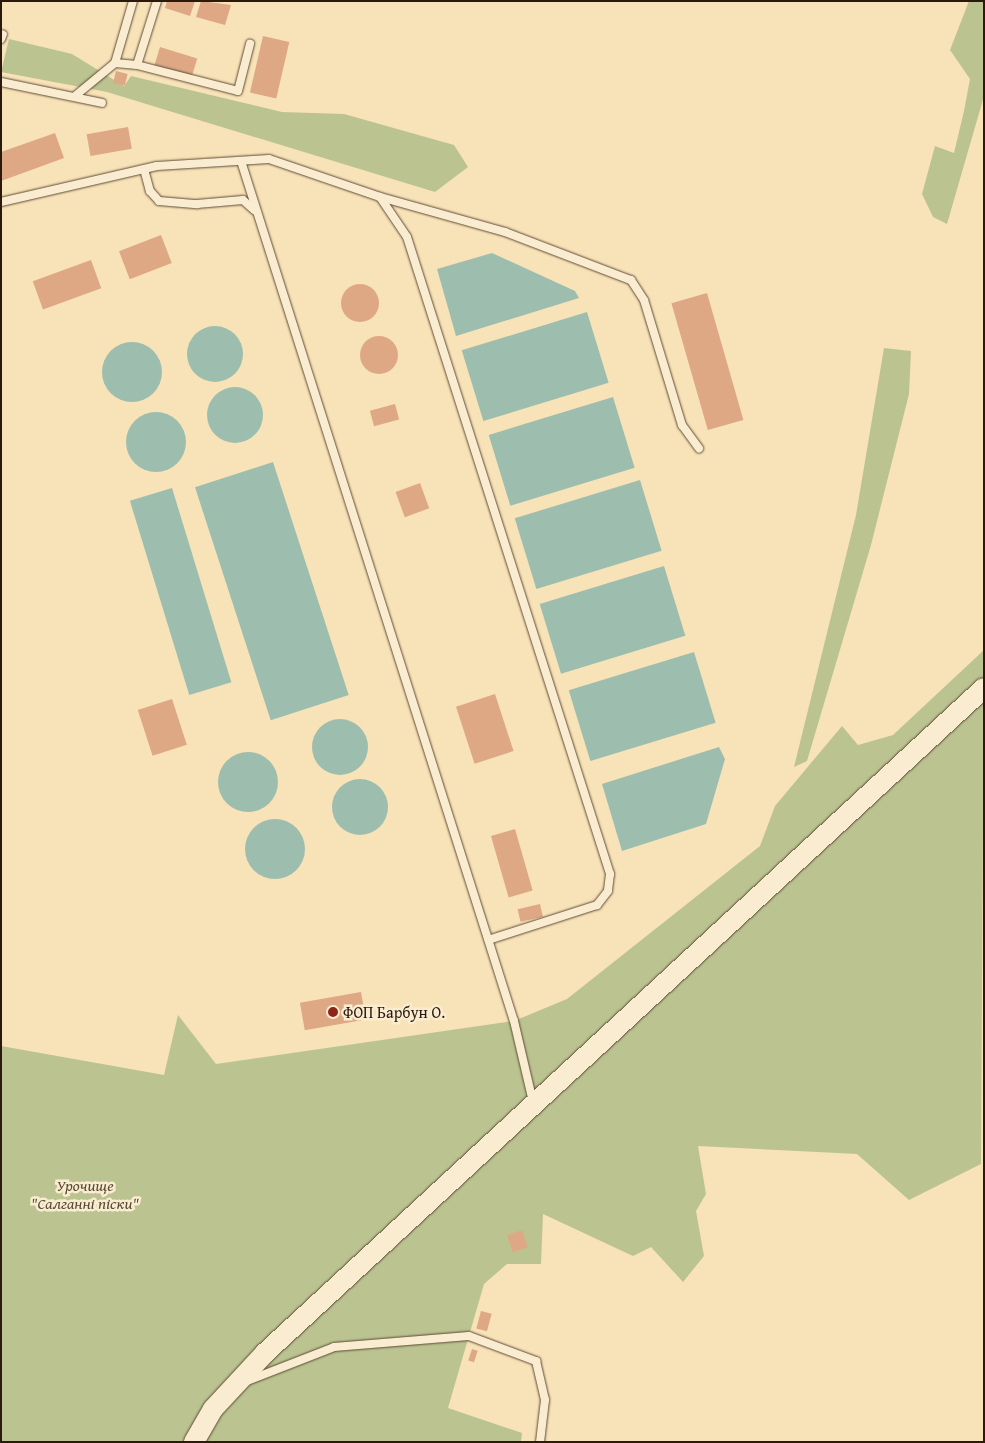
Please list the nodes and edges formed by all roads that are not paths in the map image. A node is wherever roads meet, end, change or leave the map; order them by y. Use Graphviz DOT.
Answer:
graph roads {
  1 [pos="133,1"];
  2 [pos="157,1"];
  3 [pos="250,44"];
  4 [pos="115,63"];
  5 [pos="137,65"];
  6 [pos="1,82"];
  7 [pos="75,96"];
  8 [pos="102,103"];
  9 [pos="241,161"];
  10 [pos="144,169"];
  11 [pos="380,197"];
  12 [pos="1,202"];
  13 [pos="255,210"];
  14 [pos="699,448"];
  15 [pos="984,688"];
  16 [pos="488,940"];
  17 [pos="534,1102"];
  18 [pos="232,1387"];
  19 [pos="194,1442"];
  20 [pos="540,1442"];
  1 -- 4 [label="lane"];
  2 -- 5 [label="lane"];
  3 -- 5 [label="lane"];
  4 -- 5 [label="lane"];
  4 -- 7 [label="lane"];
  6 -- 7 [label="lane"];
  7 -- 8 [label="lane"];
  9 -- 10 [label="lane"];
  9 -- 11 [label="lane"];
  9 -- 13 [label="lane"];
  10 -- 12 [label="lane"];
  10 -- 13 [label="lane"];
  11 -- 14 [label="lane"];
  11 -- 16 [label="lane"];
  13 -- 16 [label="lane"];
  15 -- 17 [label="street"];
  16 -- 17 [label="lane"];
  17 -- 18 [label="street"];
  18 -- 19 [label="street"];
  18 -- 20 [label="lane"];
}
